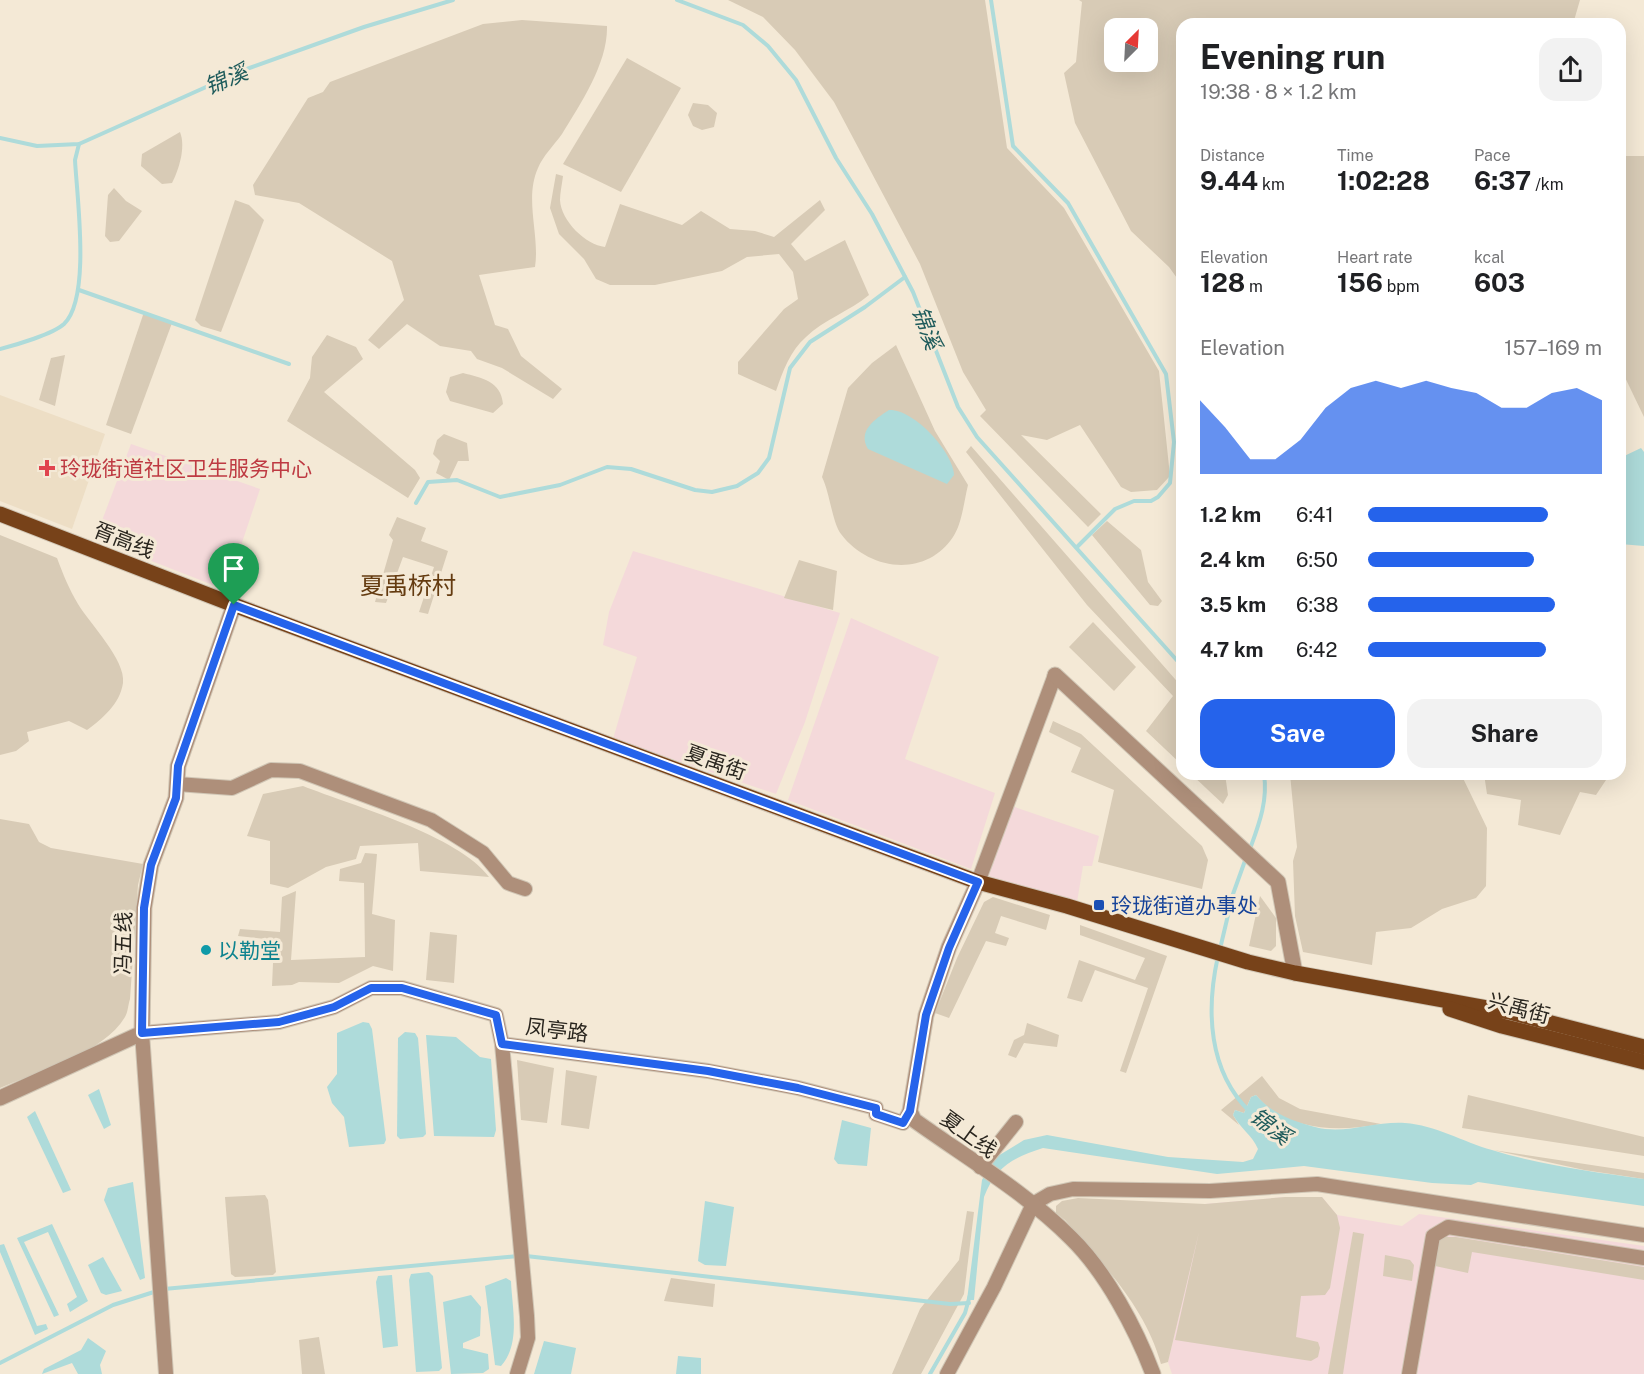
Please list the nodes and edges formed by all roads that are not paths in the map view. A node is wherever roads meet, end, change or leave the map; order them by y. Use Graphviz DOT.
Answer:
graph roads {
  1 [pos="0,514"];
  2 [pos="234,605"];
  3 [pos="1055,675"];
  4 [pos="177,784"];
  5 [pos="978,882"];
  6 [pos="525,889"];
  7 [pos="1295,973"];
  8 [pos="1384,989"];
  9 [pos="142,1033"];
  10 [pos="502,1044"];
  11 [pos="1644,1047"];
  12 [pos="1644,1062"];
  13 [pos="0,1098"];
  14 [pos="910,1111"];
  15 [pos="1016,1122"];
  16 [pos="980,1167"];
  17 [pos="1033,1204"];
  18 [pos="1644,1235"];
  19 [pos="1644,1258"];
  20 [pos="166,1374"];
  21 [pos="518,1374"];
  22 [pos="947,1374"];
  23 [pos="1152,1374"];
  24 [pos="1409,1374"];
  1 -- 2 [label="main road, 胥高线"];
  2 -- 4 [label="street, 冯五线"];
  2 -- 5 [label="main road, 夏禹街"];
  3 -- 5 [label="street"];
  3 -- 7 [label="street"];
  4 -- 6 [label="street"];
  4 -- 9 [label="street, 冯五线"];
  5 -- 7 [label="main road, 夏禹街"];
  5 -- 14 [label="street, 夏上线"];
  7 -- 8 [label="main road, 兴禹街"];
  8 -- 11 [label="main road, 兴禹街"];
  8 -- 12 [label="main road, 兴禹街"];
  9 -- 10 [label="street, 凤亭路"];
  9 -- 13 [label="street"];
  9 -- 20 [label="street"];
  10 -- 14 [label="street, 凤亭路"];
  10 -- 21 [label="street"];
  14 -- 16 [label="street, 夏上线"];
  15 -- 16 [label="street"];
  16 -- 17 [label="street, 夏上线"];
  17 -- 18 [label="street"];
  17 -- 22 [label="street"];
  17 -- 23 [label="street, 夏上线"];
  19 -- 24 [label="street"];
}
